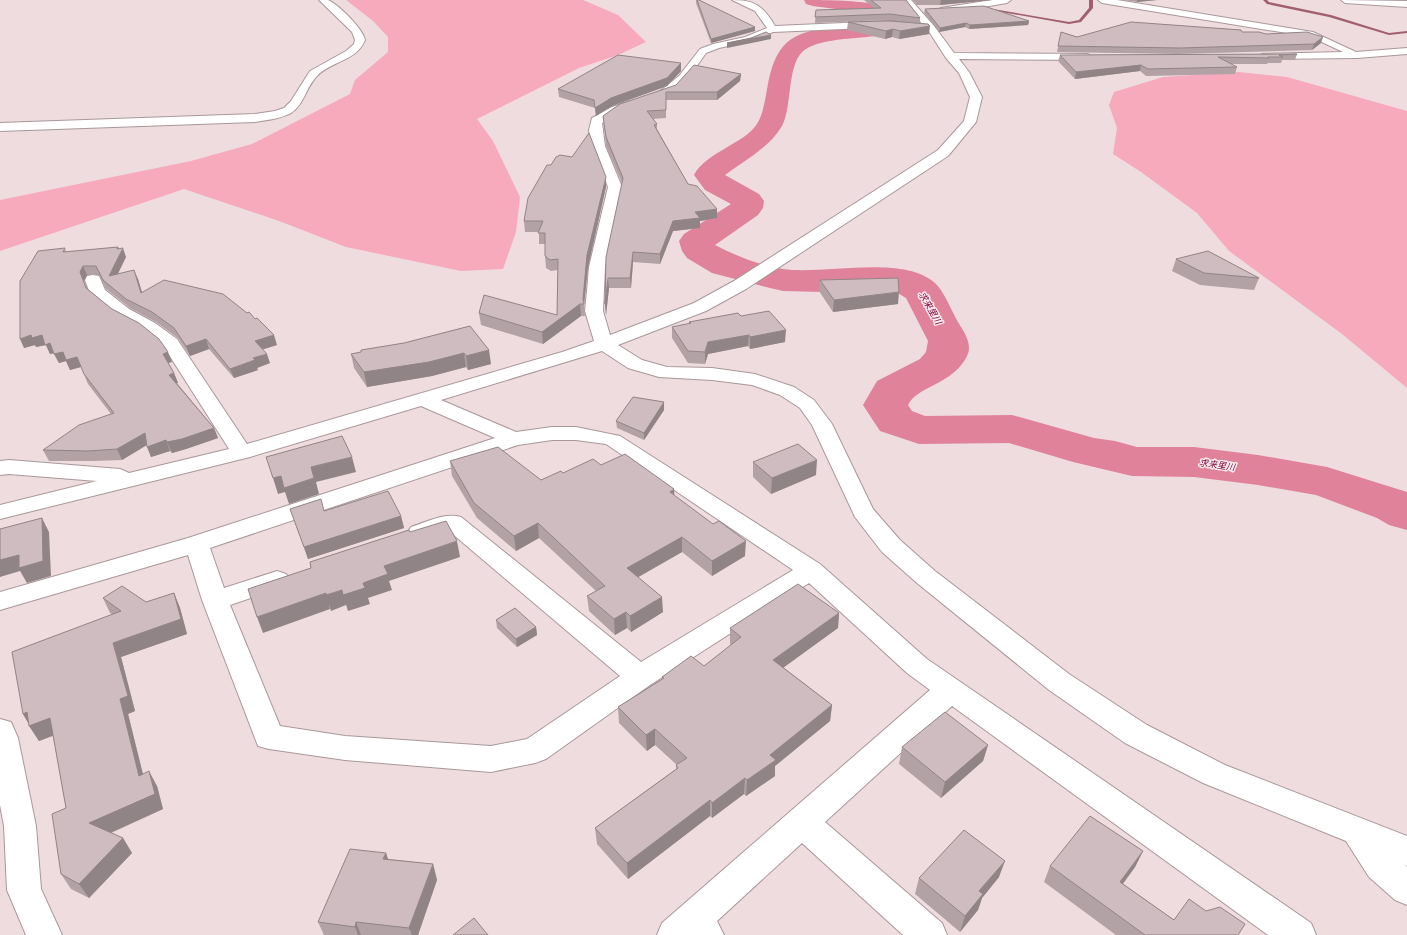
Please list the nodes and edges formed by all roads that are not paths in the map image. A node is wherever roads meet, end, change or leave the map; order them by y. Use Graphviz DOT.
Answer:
graph roads {
  1 [pos="323,0"];
  2 [pos="736,0"];
  3 [pos="907,0"];
  4 [pos="1007,0"];
  5 [pos="1102,0"];
  6 [pos="1345,0"];
  7 [pos="1407,4"];
  8 [pos="918,12"];
  9 [pos="931,28"];
  10 [pos="772,29"];
  11 [pos="1407,51"];
  12 [pos="1357,55"];
  13 [pos="950,56"];
  14 [pos="1256,56"];
  15 [pos="1095,57"];
  16 [pos="0,127"];
  17 [pos="93,280"];
  18 [pos="604,344"];
  19 [pos="422,399"];
  20 [pos="514,439"];
  21 [pos="242,452"];
  22 [pos="0,468"];
  23 [pos="141,477"];
  24 [pos="0,512"];
  25 [pos="394,541"];
  26 [pos="197,544"];
  27 [pos="811,570"];
  28 [pos="297,573"];
  29 [pos="215,600"];
  30 [pos="0,601"];
  31 [pos="640,677"];
  32 [pos="950,690"];
  33 [pos="0,731"];
  34 [pos="803,823"];
  35 [pos="1357,831"];
  36 [pos="1407,851"];
  37 [pos="1407,889"];
  38 [pos="691,930"];
  39 [pos="44,935"];
  40 [pos="929,935"];
  41 [pos="1298,935"];
  1 -- 16 [label="street"];
  2 -- 10 [label="street"];
  3 -- 8 [label="street"];
  4 -- 8 [label="street"];
  5 -- 12 [label="street"];
  6 -- 7 [label="street"];
  8 -- 9 [label="street"];
  9 -- 10 [label="street"];
  9 -- 13 [label="street"];
  10 -- 18 [label="street"];
  11 -- 12 [label="street"];
  12 -- 14 [label="street"];
  13 -- 15 [label="street"];
  13 -- 18 [label="street"];
  17 -- 21 [label="street"];
  18 -- 19 [label="street"];
  18 -- 35 [label="street"];
  19 -- 20 [label="street"];
  19 -- 21 [label="street"];
  20 -- 26 [label="street"];
  20 -- 27 [label="street"];
  21 -- 23 [label="street"];
  22 -- 23 [label="street"];
  23 -- 24 [label="street"];
  25 -- 31 [label="street"];
  26 -- 29 [label="street"];
  26 -- 30 [label="street"];
  27 -- 31 [label="street"];
  27 -- 32 [label="street"];
  28 -- 29 [label="street"];
  29 -- 31 [label="street"];
  32 -- 34 [label="street"];
  32 -- 41 [label="street"];
  33 -- 39 [label="street"];
  34 -- 38 [label="street"];
  34 -- 40 [label="street"];
  35 -- 36 [label="street"];
  35 -- 37 [label="street"];
}
